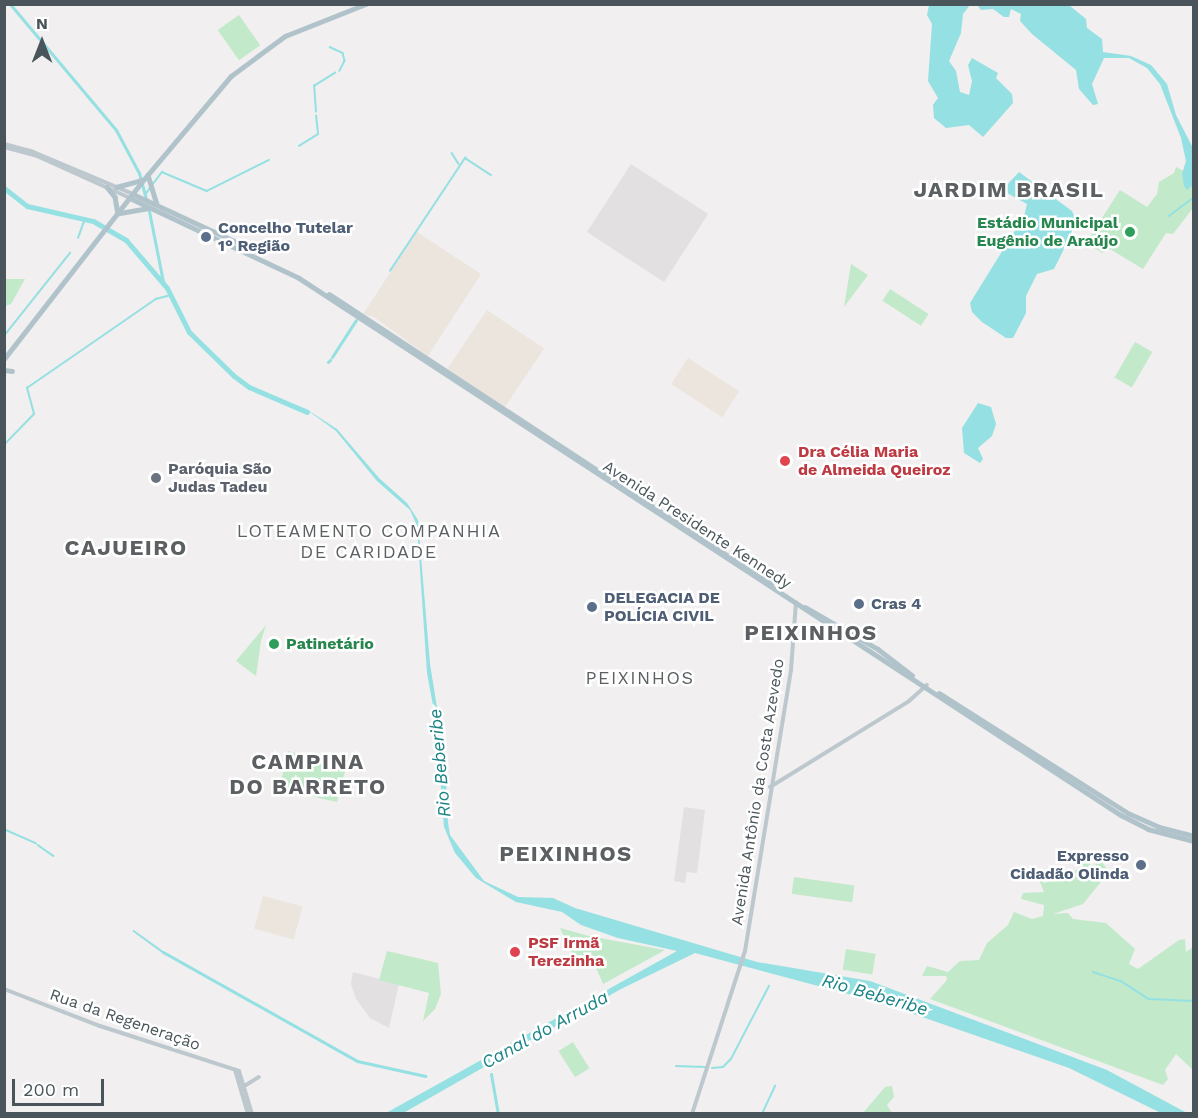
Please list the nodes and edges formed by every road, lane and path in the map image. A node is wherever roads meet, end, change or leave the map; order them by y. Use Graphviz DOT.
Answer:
graph roads {
  1 [pos="366,4"];
  2 [pos="4,145"];
  3 [pos="147,177"];
  4 [pos="140,183"];
  5 [pos="107,187"];
  6 [pos="116,187"];
  7 [pos="131,196"];
  8 [pos="143,203"];
  9 [pos="153,207"];
  10 [pos="118,214"];
  11 [pos="189,221"];
  12 [pos="4,359"];
  13 [pos="4,370"];
  14 [pos="12,371"];
  15 [pos="796,602"];
  16 [pos="926,686"];
  17 [pos="772,774"];
  18 [pos="782,779"];
  19 [pos="770,787"];
  20 [pos="1194,838"];
  21 [pos="4,989"];
  22 [pos="237,1070"];
  23 [pos="259,1077"];
  24 [pos="246,1086"];
  25 [pos="250,1113"];
  26 [pos="692,1113"];
  1 -- 3 [label="main road"];
  2 -- 5 [label="main road, Avenida Presidente Kennedy"];
  2 -- 6 [label="main road, Avenida Presidente Kennedy"];
  3 -- 4 [label="main road"];
  3 -- 9 [label="main road"];
  4 -- 6 [label="main road"];
  4 -- 7 [label="main road"];
  5 -- 7 [label="main road, Avenida Presidente Kennedy"];
  5 -- 10 [label="main road"];
  6 -- 7 [label="main road, Avenida Presidente Kennedy"];
  7 -- 8 [label="main road, Avenida Presidente Kennedy"];
  7 -- 10 [label="main road"];
  8 -- 9 [label="main road, Avenida Presidente Kennedy"];
  8 -- 10 [label="main road"];
  9 -- 11 [label="main road, Avenida Presidente Kennedy"];
  9 -- 11 [label="main road, Avenida Presidente Kennedy"];
  10 -- 12 [label="main road"];
  11 -- 15 [label="main road, Avenida Presidente Kennedy"];
  11 -- 15 [label="main road, Avenida Presidente Kennedy"];
  13 -- 14 [label="main road"];
  15 -- 16 [label="main road, Avenida Presidente Kennedy"];
  15 -- 17 [label="main road, Avenida Antônio da Costa Azevedo"];
  16 -- 18 [label="main road"];
  16 -- 20 [label="main road, Avenida Presidente Kennedy"];
  17 -- 18 [label="main road"];
  17 -- 19 [label="main road, Avenida Antônio da Costa Azevedo"];
  18 -- 19 [label="main road"];
  19 -- 26 [label="main road, Avenida Antônio da Costa Azevedo"];
  21 -- 22 [label="main road, Rua da Regeneração"];
  22 -- 24 [label="main road"];
  22 -- 25 [label="main road"];
  23 -- 24 [label="main road"];
  24 -- 25 [label="main road"];
}
